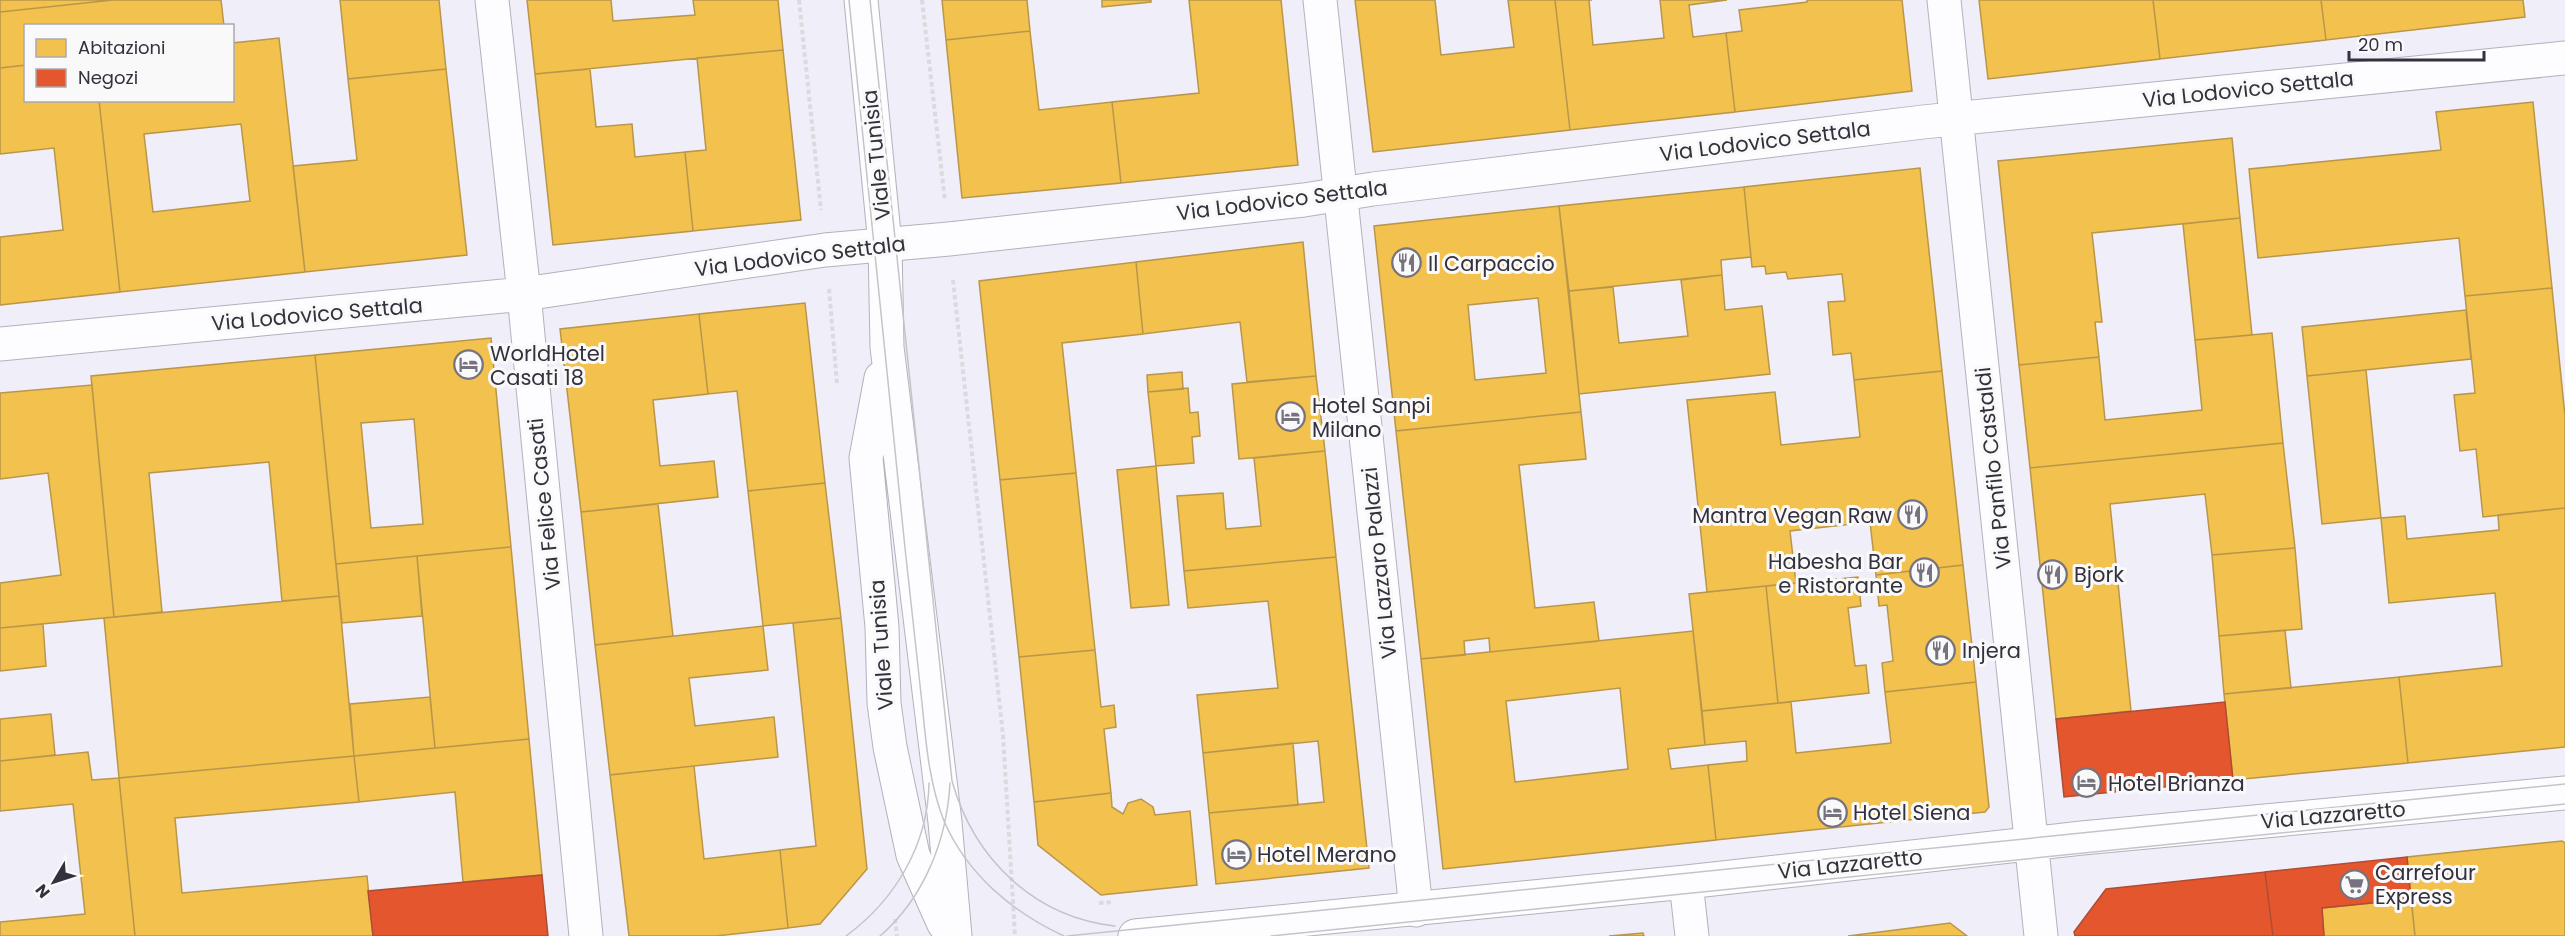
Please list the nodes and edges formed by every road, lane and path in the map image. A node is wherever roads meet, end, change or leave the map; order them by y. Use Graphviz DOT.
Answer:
graph roads {
  1 [pos="492,0"];
  2 [pos="799,0"];
  3 [pos="861,0"];
  4 [pos="922,0"];
  5 [pos="1320,0"];
  6 [pos="1944,0"];
  7 [pos="2565,58"];
  8 [pos="1956,119"];
  9 [pos="1341,193"];
  10 [pos="945,205"];
  11 [pos="822,217"];
  12 [pos="885,244"];
  13 [pos="952,270"];
  14 [pos="524,294"];
  15 [pos="0,344"];
  16 [pos="887,347"];
  17 [pos="2565,793"];
  18 [pos="2032,843"];
  19 [pos="1686,882"];
  20 [pos="1416,910"];
  21 [pos="586,936"];
  22 [pos="948,936"];
  23 [pos="955,936"];
  24 [pos="1015,936"];
  25 [pos="1135,936"];
  26 [pos="1692,936"];
  27 [pos="2041,936"];
  1 -- 14 [label="street, Via Felice Casati"];
  2 -- 11 [label="path"];
  3 -- 12 [label="street, Viale Tunisia"];
  4 -- 10 [label="path"];
  5 -- 9 [label="street, Via Lazzaro Palazzi"];
  6 -- 8 [label="street, Via Panfilo Castaldi"];
  7 -- 8 [label="street, Via Lodovico Settala"];
  8 -- 9 [label="street, Via Lodovico Settala"];
  8 -- 18 [label="street, Via Panfilo Castaldi"];
  9 -- 12 [label="street, Via Lodovico Settala"];
  9 -- 20 [label="street, Via Lazzaro Palazzi"];
  12 -- 14 [label="street, Via Lodovico Settala"];
  12 -- 16 [label="street, Viale Tunisia"];
  13 -- 24 [label="path"];
  14 -- 15 [label="street, Via Lodovico Settala"];
  14 -- 21 [label="street, Via Felice Casati"];
  16 -- 22 [label="street, Viale Tunisia"];
  16 -- 23 [label="street, Viale Tunisia"];
  17 -- 18 [label="street, Via Lazzaretto"];
  18 -- 19 [label="street, Via Lazzaretto"];
  18 -- 27 [label="street, Via Panfilo Castaldi"];
  19 -- 20 [label="street, Via Lazzaretto"];
  19 -- 26 [label="street"];
  20 -- 25 [label="street, Via Lazzaretto"];
}
